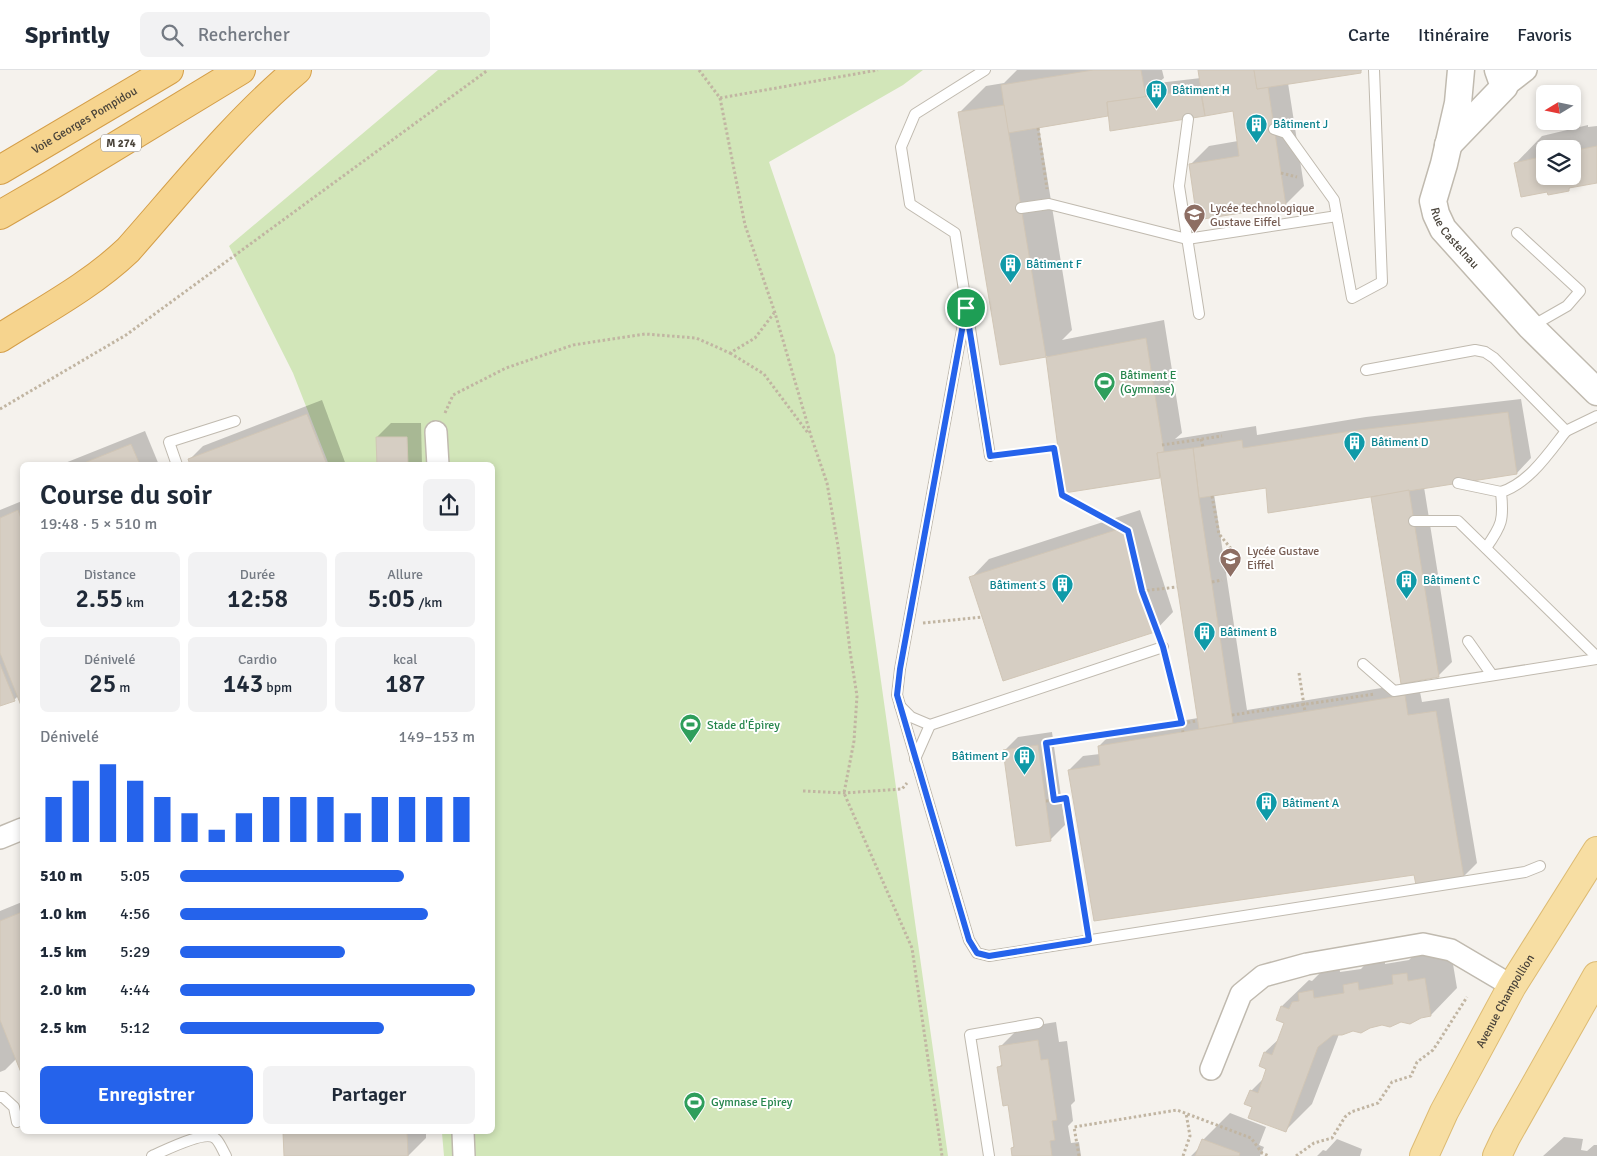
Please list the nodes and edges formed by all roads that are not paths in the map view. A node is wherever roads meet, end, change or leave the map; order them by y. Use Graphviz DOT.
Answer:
graph roads {
  1 [pos="168,70"];
  2 [pos="242,70"];
  3 [pos="296,70"];
  4 [pos="985,70"];
  5 [pos="1374,70"];
  6 [pos="1461,70"];
  7 [pos="1526,70"];
  8 [pos="1501,79"];
  9 [pos="1188,119"];
  10 [pos="1274,129"];
  11 [pos="1448,144"];
  12 [pos="0,170"];
  13 [pos="1021,208"];
  14 [pos="0,215"];
  15 [pos="1337,216"];
  16 [pos="1517,233"];
  17 [pos="1187,239"];
  18 [pos="966,308"];
  19 [pos="1198,314"];
  20 [pos="1531,327"];
  21 [pos="0,338"];
  22 [pos="1366,370"];
  23 [pos="1597,392"];
  24 [pos="1597,416"];
  25 [pos="235,421"];
  26 [pos="1566,431"];
  27 [pos="436,432"];
  28 [pos="990,456"];
  29 [pos="176,462"];
  30 [pos="438,462"];
  31 [pos="1458,483"];
  32 [pos="1501,492"];
  33 [pos="1414,521"];
  34 [pos="1486,548"];
  35 [pos="1468,641"];
  36 [pos="1163,647"];
  37 [pos="1597,658"];
  38 [pos="1363,664"];
  39 [pos="1492,675"];
  40 [pos="899,705"];
  41 [pos="930,725"];
  42 [pos="915,760"];
  43 [pos="20,830"];
  44 [pos="0,838"];
  45 [pos="1597,851"];
  46 [pos="1540,866"];
  47 [pos="1597,976"];
  48 [pos="1512,986"];
  49 [pos="1038,1023"];
  50 [pos="1211,1069"];
  51 [pos="0,1098"];
  52 [pos="17,1122"];
  53 [pos="463,1134"];
  54 [pos="152,1156"];
  55 [pos="226,1156"];
  56 [pos="464,1156"];
  57 [pos="989,1156"];
  58 [pos="1424,1156"];
  59 [pos="1497,1156"];
  1 -- 12 [label="highway, Voie Georges Pompidou"];
  2 -- 14 [label="highway, M 274"];
  3 -- 21 [label="highway"];
  4 -- 18 [label="lane"];
  5 -- 15 [label="lane"];
  6 -- 11 [label="street, Rue Castelnau"];
  7 -- 8 [label="street"];
  8 -- 11 [label="street"];
  9 -- 17 [label="lane"];
  10 -- 15 [label="lane"];
  11 -- 20 [label="street, Rue Castelnau"];
  13 -- 17 [label="lane"];
  15 -- 17 [label="lane"];
  16 -- 20 [label="lane"];
  17 -- 19 [label="lane"];
  18 -- 28 [label="lane"];
  18 -- 40 [label="lane"];
  20 -- 23 [label="street, Rue Castelnau"];
  22 -- 26 [label="lane"];
  24 -- 26 [label="lane"];
  25 -- 29 [label="lane"];
  26 -- 32 [label="lane"];
  27 -- 30 [label="street"];
  31 -- 32 [label="lane"];
  32 -- 34 [label="lane"];
  33 -- 34 [label="lane"];
  34 -- 37 [label="lane"];
  35 -- 39 [label="lane"];
  36 -- 41 [label="lane"];
  37 -- 39 [label="lane"];
  38 -- 39 [label="lane"];
  40 -- 41 [label="lane"];
  40 -- 42 [label="lane"];
  41 -- 42 [label="lane"];
  42 -- 46 [label="lane"];
  43 -- 44 [label="street"];
  45 -- 48 [label="main road, Avenue Champollion"];
  47 -- 59 [label="main road"];
  48 -- 50 [label="street"];
  48 -- 58 [label="main road, Avenue Champollion"];
  49 -- 57 [label="lane"];
  51 -- 52 [label="lane"];
  53 -- 56 [label="street"];
  54 -- 55 [label="lane"];
}
